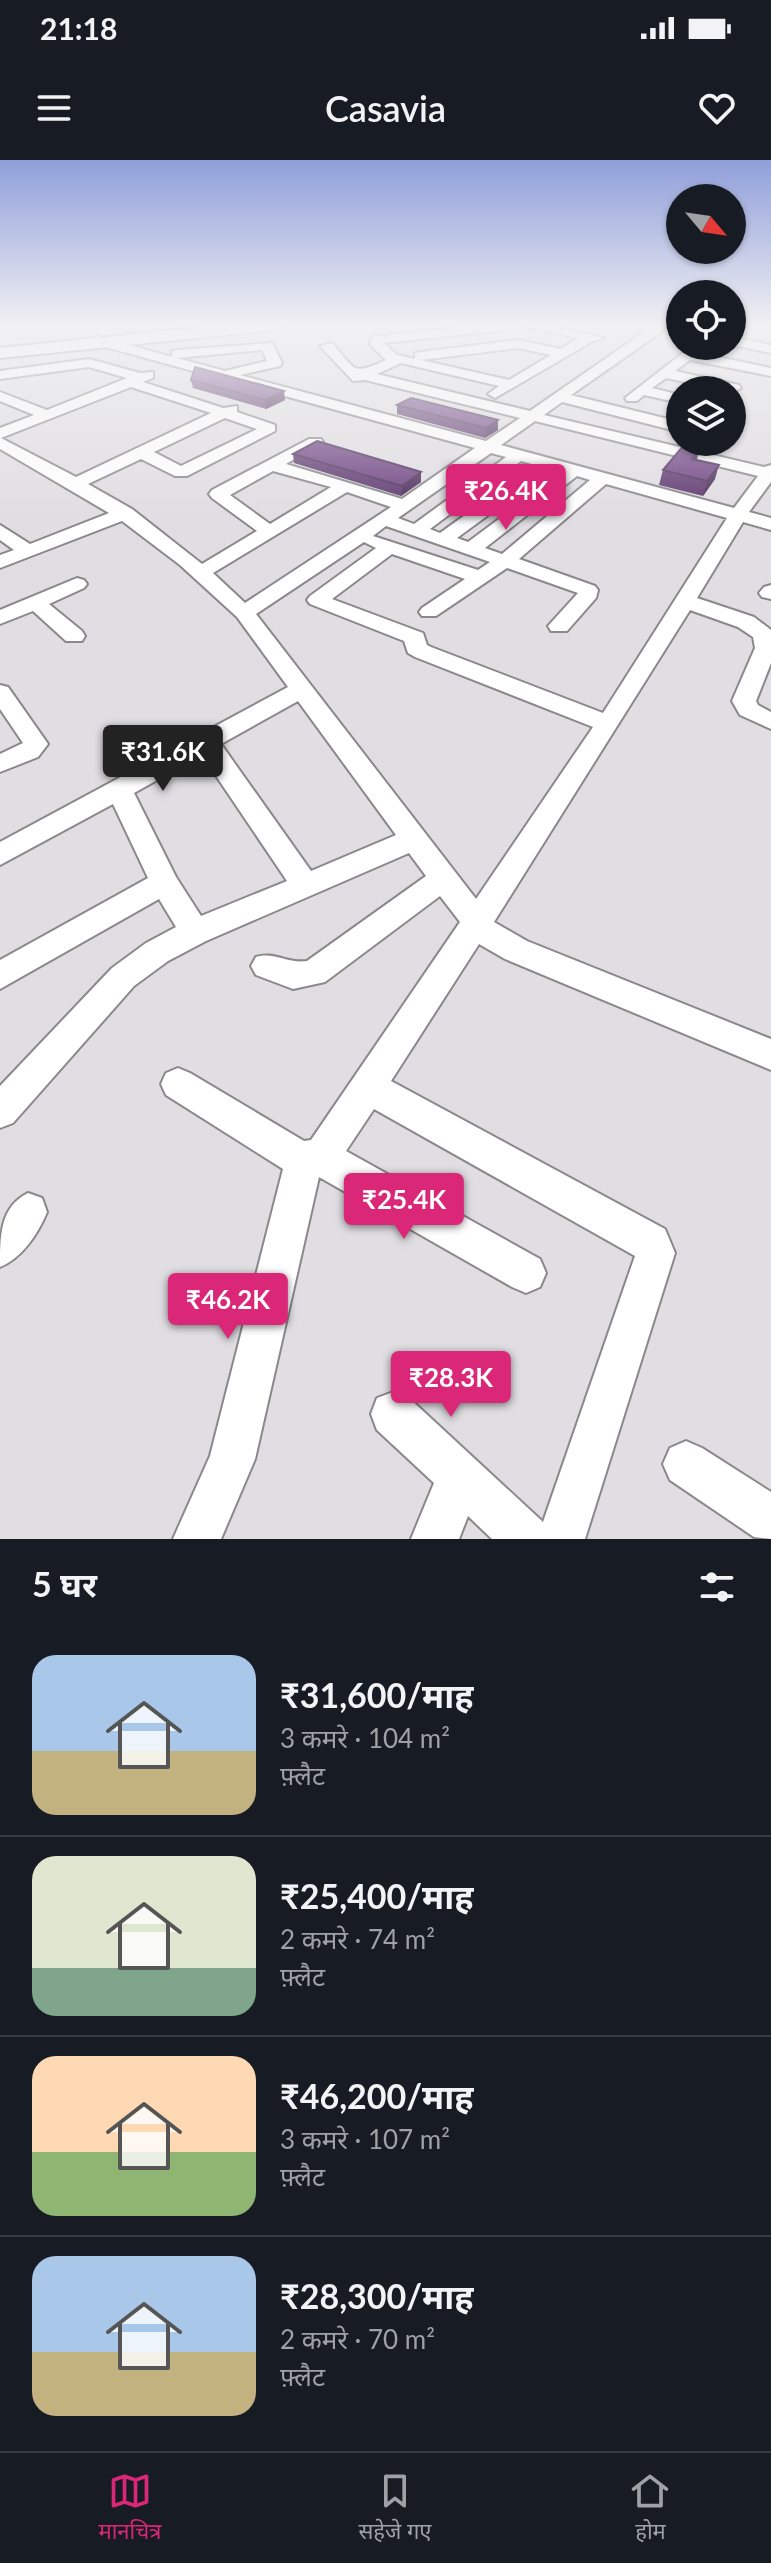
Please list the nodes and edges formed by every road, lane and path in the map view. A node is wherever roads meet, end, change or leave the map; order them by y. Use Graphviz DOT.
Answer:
graph roads {
  1 [pos="112,389"];
  2 [pos="161,389"];
  3 [pos="273,389"];
  4 [pos="281,389"];
  5 [pos="334,389"];
  6 [pos="421,389"];
  7 [pos="502,389"];
  8 [pos="571,389"];
  9 [pos="641,390"];
  10 [pos="0,396"];
  11 [pos="666,396"];
  12 [pos="560,397"];
  13 [pos="314,399"];
  14 [pos="480,404"];
  15 [pos="616,411"];
  16 [pos="225,413"];
  17 [pos="46,415"];
  18 [pos="531,417"];
  19 [pos="666,424"];
  20 [pos="270,428"];
  21 [pos="0,434"];
  22 [pos="0,443"];
  23 [pos="487,447"];
  24 [pos="666,450"];
  25 [pos="142,453"];
  26 [pos="519,455"];
  27 [pos="692,456"];
  28 [pos="549,463"];
  29 [pos="273,466"];
  30 [pos="575,470"];
  31 [pos="181,472"];
  32 [pos="770,473"];
  33 [pos="603,478"];
  34 [pos="77,483"];
  35 [pos="345,486"];
  36 [pos="218,494"];
  37 [pos="404,505"];
  38 [pos="126,513"];
  39 [pos="738,515"];
  40 [pos="383,519"];
  41 [pos="771,524"];
  42 [pos="0,531"];
  43 [pos="416,531"];
  44 [pos="269,532"];
  45 [pos="359,536"];
  46 [pos="442,540"];
  47 [pos="390,547"];
  48 [pos="470,550"];
  49 [pos="28,551"];
  50 [pos="505,561"];
  51 [pos="0,562"];
  52 [pos="203,571"];
  53 [pos="481,578"];
  54 [pos="77,584"];
  55 [pos="684,601"];
  56 [pos="35,602"];
  57 [pos="429,612"];
  58 [pos="244,613"];
  59 [pos="0,618"];
  60 [pos="559,626"];
  61 [pos="74,636"];
  62 [pos="302,689"];
  63 [pos="0,692"];
  64 [pos="771,721"];
  65 [pos="608,724"];
  66 [pos="205,740"];
  67 [pos="0,764"];
  68 [pos="119,789"];
  69 [pos="414,839"];
  70 [pos="0,855"];
  71 [pos="442,879"];
  72 [pos="164,882"];
  73 [pos="305,885"];
  74 [pos="477,924"];
  75 [pos="195,932"];
  76 [pos="267,966"];
  77 [pos="0,976"];
  78 [pos="771,1055"];
  79 [pos="178,1084"];
  80 [pos="368,1087"];
  81 [pos="0,1111"];
  82 [pos="312,1157"];
  83 [pos="28,1212"];
  84 [pos="0,1247"];
  85 [pos="526,1273"];
  86 [pos="393,1414"];
  87 [pos="686,1464"];
  88 [pos="461,1476"];
  89 [pos="771,1520"];
  90 [pos="197,1539"];
  91 [pos="435,1539"];
  92 [pos="526,1539"];
  93 [pos="561,1539"];
  1 -- 17 [label="street"];
  2 -- 16 [label="street"];
  3 -- 16 [label="street"];
  4 -- 13 [label="street"];
  5 -- 13 [label="street"];
  6 -- 14 [label="street"];
  7 -- 14 [label="street"];
  8 -- 12 [label="street"];
  9 -- 11 [label="street"];
  9 -- 15 [label="street"];
  10 -- 17 [label="street"];
  12 -- 15 [label="street"];
  12 -- 18 [label="street"];
  13 -- 23 [label="street"];
  14 -- 18 [label="street"];
  15 -- 19 [label="street"];
  16 -- 20 [label="street"];
  16 -- 25 [label="street"];
  17 -- 21 [label="street"];
  18 -- 23 [label="street"];
  18 -- 24 [label="street"];
  20 -- 29 [label="street"];
  20 -- 31 [label="street"];
  22 -- 34 [label="street"];
  23 -- 26 [label="street"];
  23 -- 37 [label="street"];
  25 -- 31 [label="street"];
  25 -- 34 [label="street"];
  26 -- 28 [label="street"];
  26 -- 43 [label="street"];
  27 -- 32 [label="street"];
  28 -- 30 [label="street"];
  28 -- 46 [label="street"];
  29 -- 35 [label="street"];
  29 -- 36 [label="street"];
  30 -- 33 [label="street"];
  30 -- 48 [label="street"];
  31 -- 36 [label="street"];
  32 -- 39 [label="street"];
  33 -- 39 [label="street"];
  33 -- 50 [label="street"];
  34 -- 38 [label="street"];
  35 -- 37 [label="street"];
  35 -- 44 [label="street"];
  36 -- 44 [label="street"];
  37 -- 40 [label="street"];
  38 -- 49 [label="street"];
  38 -- 52 [label="street"];
  39 -- 41 [label="street"];
  39 -- 55 [label="street"];
  40 -- 43 [label="street"];
  40 -- 45 [label="street"];
  42 -- 49 [label="street"];
  43 -- 46 [label="street"];
  44 -- 52 [label="street"];
  45 -- 47 [label="street"];
  45 -- 58 [label="street"];
  46 -- 48 [label="street"];
  47 -- 53 [label="street"];
  47 -- 65 [label="street"];
  48 -- 50 [label="street"];
  49 -- 51 [label="street"];
  50 -- 53 [label="street"];
  50 -- 60 [label="street"];
  52 -- 58 [label="street"];
  53 -- 57 [label="street"];
  54 -- 56 [label="street"];
  55 -- 64 [label="street"];
  55 -- 65 [label="street"];
  56 -- 59 [label="street"];
  56 -- 61 [label="street"];
  58 -- 62 [label="street"];
  62 -- 66 [label="street"];
  62 -- 69 [label="street"];
  63 -- 67 [label="street"];
  65 -- 74 [label="street"];
  66 -- 68 [label="street"];
  66 -- 73 [label="street"];
  68 -- 70 [label="street"];
  68 -- 72 [label="street"];
  69 -- 71 [label="street"];
  69 -- 73 [label="street"];
  71 -- 74 [label="street"];
  71 -- 76 [label="street"];
  72 -- 75 [label="street"];
  72 -- 77 [label="street"];
  73 -- 75 [label="street"];
  74 -- 78 [label="street"];
  74 -- 80 [label="street"];
  75 -- 81 [label="street"];
  79 -- 82 [label="street"];
  80 -- 82 [label="street"];
  80 -- 93 [label="street"];
  82 -- 85 [label="street"];
  82 -- 90 [label="street"];
  83 -- 84 [label="street"];
  86 -- 88 [label="street"];
  87 -- 89 [label="street"];
  88 -- 91 [label="street"];
  88 -- 92 [label="street"];
}
